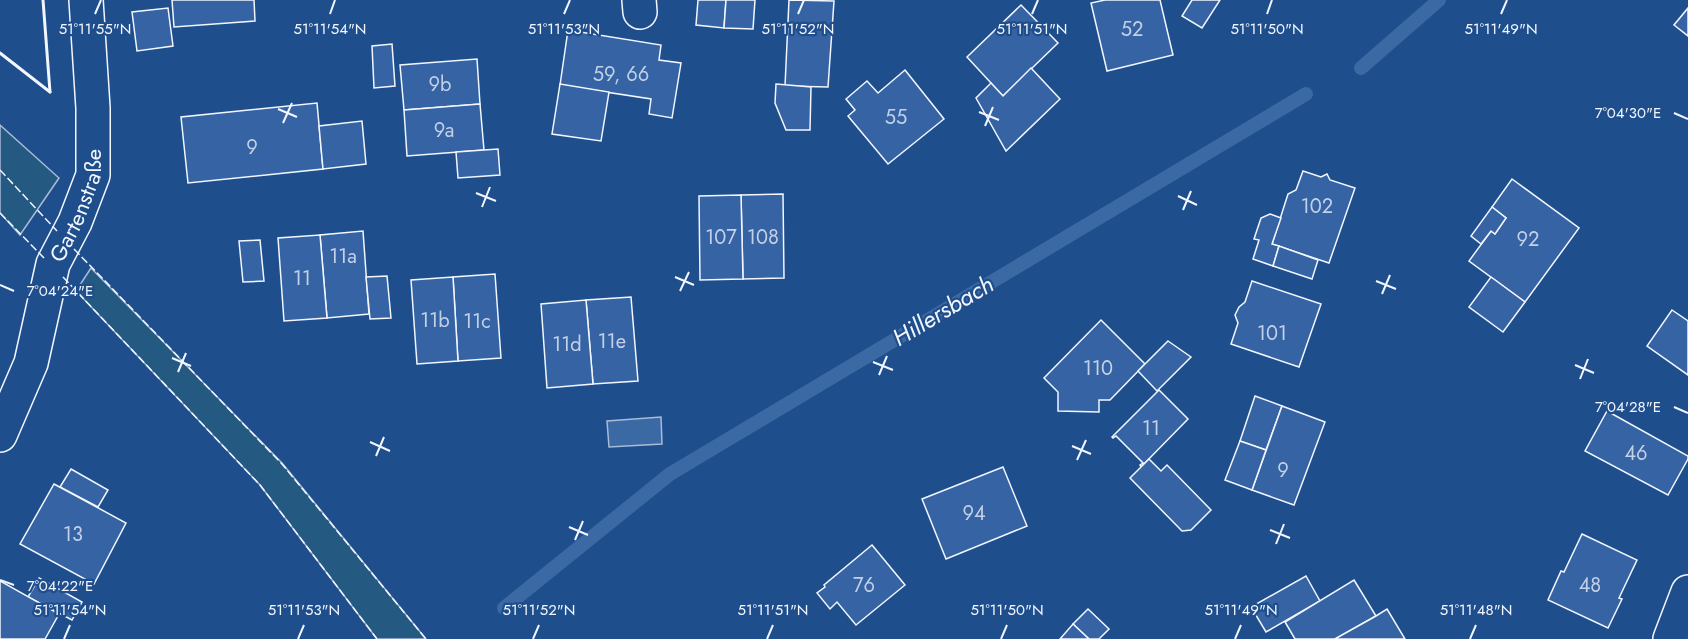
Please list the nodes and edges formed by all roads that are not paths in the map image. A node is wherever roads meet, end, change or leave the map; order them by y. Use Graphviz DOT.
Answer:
graph roads {
  1 [pos="86,0"];
  2 [pos="0,435"];
  3 [pos="1688,592"];
  4 [pos="1670,639"];
  1 -- 2 [label="street, Gartenstraße"];
  3 -- 4 [label="street"];
}
